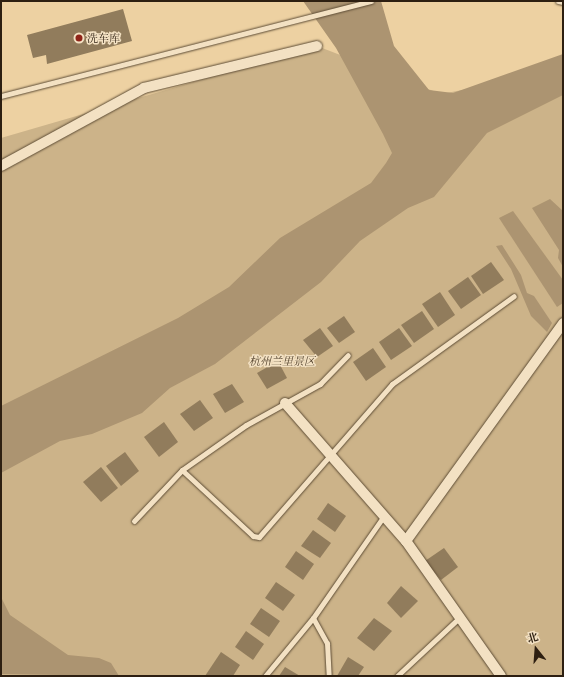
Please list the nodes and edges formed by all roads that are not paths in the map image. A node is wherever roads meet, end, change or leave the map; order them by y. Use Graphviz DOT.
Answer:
graph roads {
  1 [pos="371,1"];
  2 [pos="558,1"];
  3 [pos="563,2"];
  4 [pos="317,46"];
  5 [pos="1,96"];
  6 [pos="1,166"];
  7 [pos="514,296"];
  8 [pos="563,323"];
  9 [pos="348,356"];
  10 [pos="284,403"];
  11 [pos="328,454"];
  12 [pos="182,470"];
  13 [pos="385,515"];
  14 [pos="134,521"];
  15 [pos="406,541"];
  16 [pos="313,618"];
  17 [pos="459,618"];
  18 [pos="264,676"];
  19 [pos="329,676"];
  20 [pos="397,676"];
  21 [pos="501,676"];
  1 -- 5 [label="lane"];
  2 -- 3 [label="lane"];
  4 -- 6 [label="street"];
  7 -- 11 [label="lane"];
  8 -- 15 [label="street"];
  9 -- 10 [label="lane"];
  10 -- 11 [label="street"];
  10 -- 12 [label="lane"];
  11 -- 12 [label="lane"];
  11 -- 13 [label="street"];
  12 -- 14 [label="lane"];
  13 -- 15 [label="street"];
  13 -- 16 [label="lane"];
  15 -- 17 [label="street"];
  16 -- 18 [label="lane"];
  16 -- 19 [label="lane"];
  17 -- 20 [label="lane"];
  17 -- 21 [label="street"];
}
